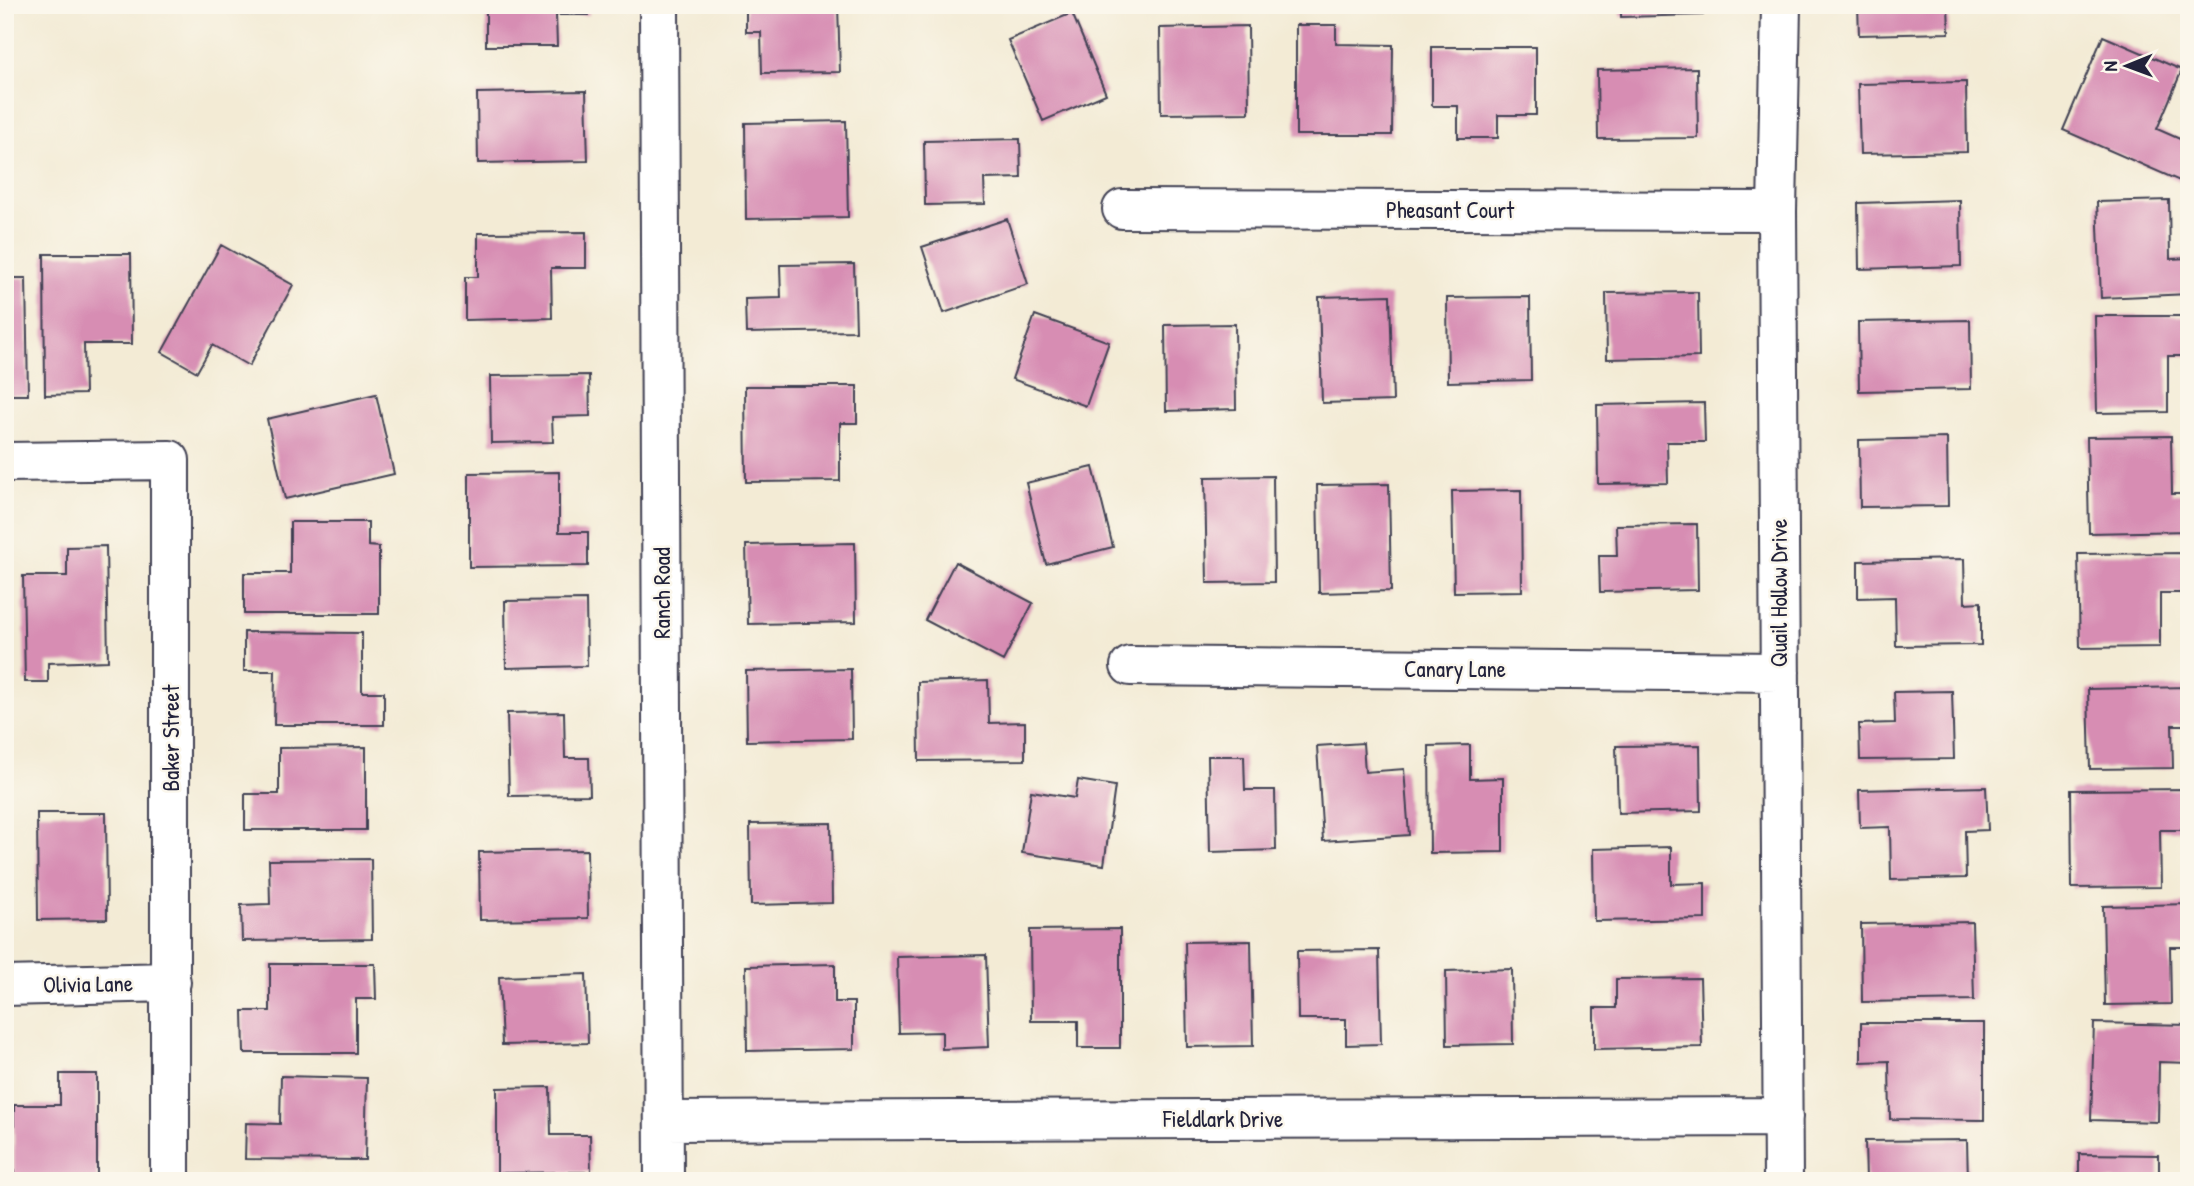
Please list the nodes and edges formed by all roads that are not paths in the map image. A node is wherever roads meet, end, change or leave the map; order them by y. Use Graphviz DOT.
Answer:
graph roads {
  1 [pos="659,5"];
  2 [pos="1781,5"];
  3 [pos="1122,209"];
  4 [pos="1777,211"];
  5 [pos="5,461"];
  6 [pos="1130,666"];
  7 [pos="1780,672"];
  8 [pos="171,982"];
  9 [pos="5,986"];
  10 [pos="1783,1117"];
  11 [pos="664,1121"];
  12 [pos="170,1181"];
  13 [pos="664,1181"];
  14 [pos="1783,1181"];
  1 -- 11 [label="street, Ranch Road"];
  2 -- 4 [label="street, Quail Hollow Drive"];
  3 -- 4 [label="street, Pheasant Court"];
  4 -- 7 [label="street, Quail Hollow Drive"];
  5 -- 8 [label="street, Baker Street"];
  6 -- 7 [label="street, Canary Lane"];
  7 -- 10 [label="street, Quail Hollow Drive"];
  8 -- 9 [label="street, Olivia Lane"];
  8 -- 12 [label="street, Baker Street"];
  10 -- 11 [label="street, Fieldlark Drive"];
  10 -- 14 [label="street, Quail Hollow Drive"];
  11 -- 13 [label="street, Ranch Road"];
}
